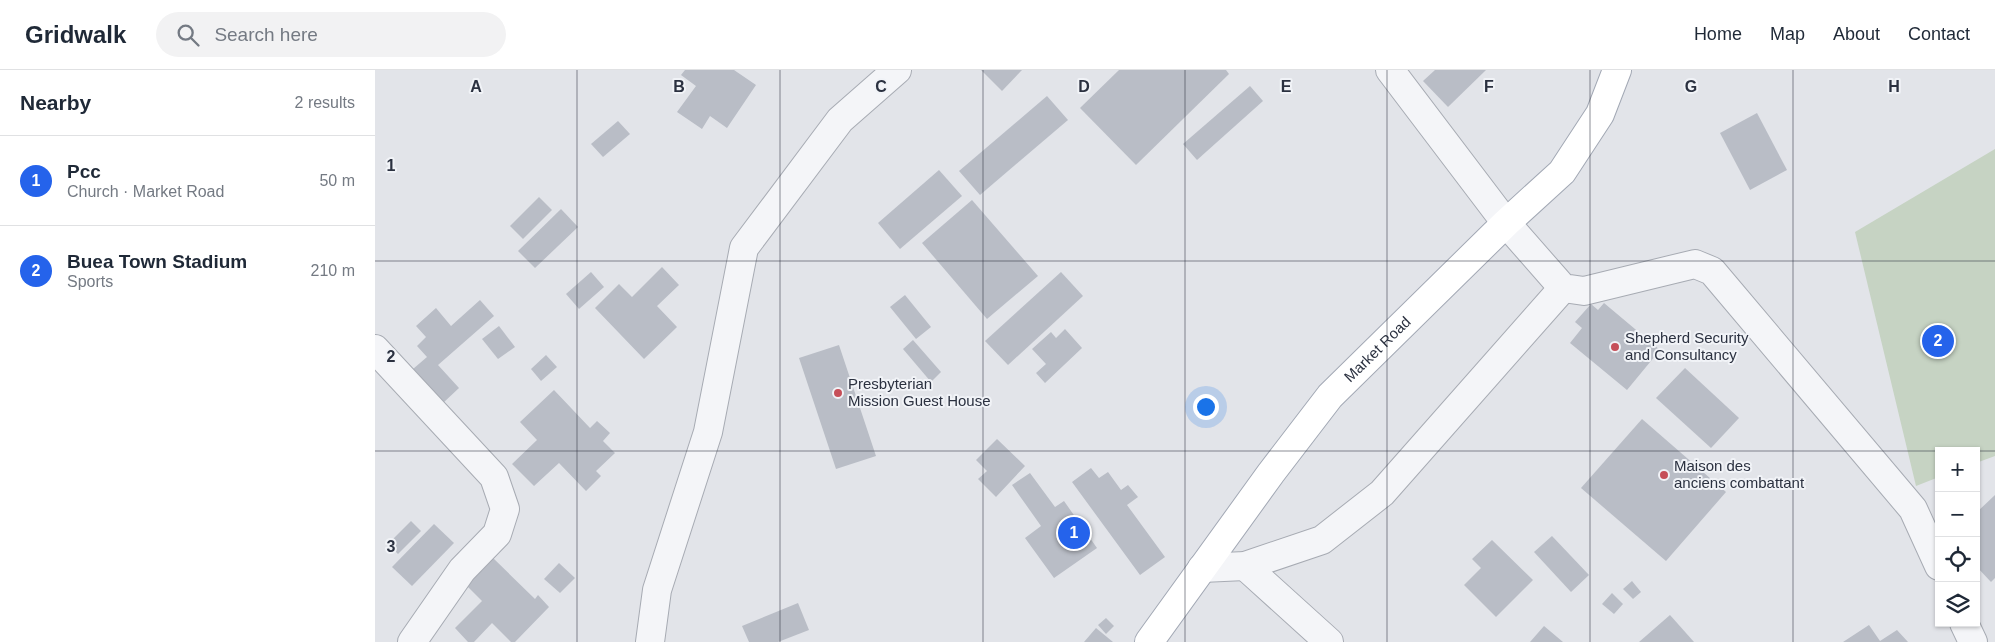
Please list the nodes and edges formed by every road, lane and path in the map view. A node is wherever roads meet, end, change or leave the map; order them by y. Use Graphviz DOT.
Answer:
graph roads {
  1 [pos="897,70"];
  2 [pos="1390,70"];
  3 [pos="1617,70"];
  4 [pos="1506,223"];
  5 [pos="1563,288"];
  6 [pos="375,349"];
  7 [pos="1935,557"];
  8 [pos="1245,566"];
  9 [pos="1202,568"];
  10 [pos="1966,627"];
  11 [pos="412,642"];
  12 [pos="650,642"];
  13 [pos="1149,642"];
  14 [pos="1329,642"];
  15 [pos="1973,642"];
  1 -- 12 [label="street"];
  2 -- 4 [label="street"];
  3 -- 4 [label="main road, Market Road"];
  4 -- 5 [label="street"];
  4 -- 9 [label="main road, Market Road"];
  5 -- 7 [label="street"];
  5 -- 8 [label="street"];
  6 -- 11 [label="street"];
  8 -- 9 [label="street"];
  8 -- 14 [label="street"];
  9 -- 13 [label="main road, Market Road"];
  10 -- 15 [label="street"];
}
